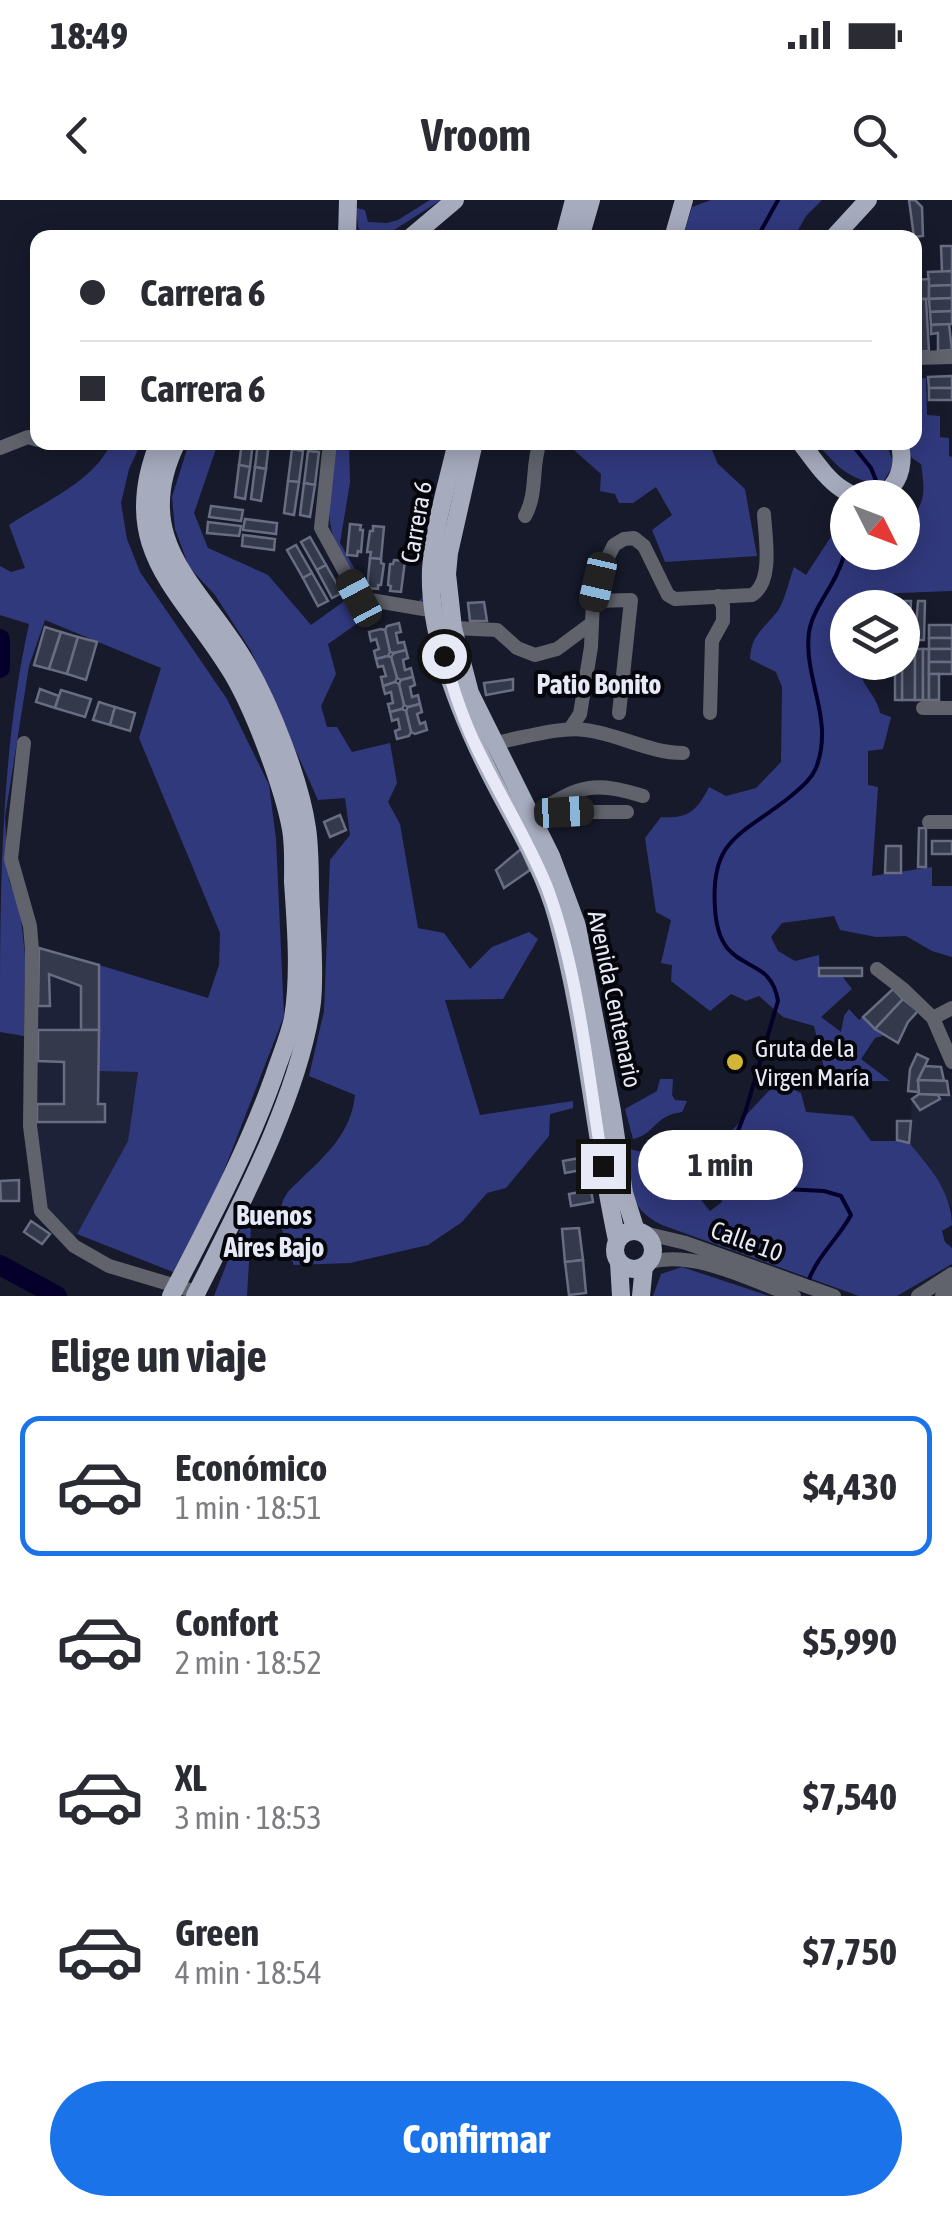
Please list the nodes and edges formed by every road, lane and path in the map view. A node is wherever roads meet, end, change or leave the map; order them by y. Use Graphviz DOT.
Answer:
graph roads {
  1 [pos="348,200"];
  2 [pos="455,200"];
  3 [pos="574,200"];
  4 [pos="591,200"];
  5 [pos="684,200"];
  6 [pos="868,200"];
  7 [pos="349,230"];
  8 [pos="419,230"];
  9 [pos="567,230"];
  10 [pos="582,230"];
  11 [pos="675,230"];
  12 [pos="840,230"];
  13 [pos="952,357"];
  14 [pos="922,358"];
  15 [pos="30,438"];
  16 [pos="0,448"];
  17 [pos="156,450"];
  18 [pos="175,450"];
  19 [pos="329,450"];
  20 [pos="456,450"];
  21 [pos="472,450"];
  22 [pos="539,450"];
  23 [pos="806,450"];
  24 [pos="900,450"];
  25 [pos="764,514"];
  26 [pos="525,516"];
  27 [pos="718,596"];
  28 [pos="593,601"];
  29 [pos="447,617"];
  30 [pos="592,623"];
  31 [pos="923,708"];
  32 [pos="952,708"];
  33 [pos="710,713"];
  34 [pos="619,714"];
  35 [pos="570,729"];
  36 [pos="24,743"];
  37 [pos="493,743"];
  38 [pos="684,752"];
  39 [pos="642,796"];
  40 [pos="627,812"];
  41 [pos="534,814"];
  42 [pos="929,822"];
  43 [pos="952,822"];
  44 [pos="877,970"];
  45 [pos="952,1008"];
  46 [pos="933,1018"];
  47 [pos="952,1062"];
  48 [pos="640,1232"];
  49 [pos="618,1240"];
  50 [pos="619,1262"];
  51 [pos="647,1264"];
  52 [pos="952,1274"];
  53 [pos="757,1276"];
  54 [pos="952,1290"];
  55 [pos="174,1291"];
  56 [pos="195,1294"];
  57 [pos="621,1296"];
  58 [pos="642,1296"];
  59 [pos="794,1296"];
  60 [pos="834,1296"];
  61 [pos="918,1296"];
  62 [pos="942,1296"];
  1 -- 7 [label="main road"];
  2 -- 8 [label="main road"];
  3 -- 9 [label="main road"];
  4 -- 10 [label="main road"];
  5 -- 11 [label="main road"];
  6 -- 12 [label="main road"];
  13 -- 14 [label="street"];
  15 -- 16 [label="street"];
  17 -- 55 [label="main road"];
  18 -- 56 [label="main road"];
  19 -- 29 [label="street"];
  20 -- 29 [label="main road, Carrera 6"];
  21 -- 29 [label="main road, Avenida Centenario"];
  22 -- 26 [label="street"];
  23 -- 24 [label="main road"];
  25 -- 27 [label="street"];
  27 -- 28 [label="street"];
  27 -- 33 [label="street"];
  28 -- 30 [label="street"];
  28 -- 34 [label="street"];
  29 -- 30 [label="street"];
  29 -- 37 [label="main road, Avenida Centenario"];
  29 -- 49 [label="main road, Carrera 6"];
  30 -- 35 [label="street"];
  31 -- 32 [label="street"];
  35 -- 37 [label="street"];
  35 -- 38 [label="street"];
  36 -- 55 [label="street"];
  37 -- 41 [label="main road, Avenida Centenario"];
  39 -- 41 [label="street"];
  40 -- 41 [label="street"];
  41 -- 48 [label="main road, Avenida Centenario"];
  42 -- 43 [label="street"];
  44 -- 46 [label="street"];
  45 -- 46 [label="street"];
  46 -- 47 [label="street"];
  48 -- 49 [label="main road"];
  48 -- 51 [label="main road"];
  48 -- 53 [label="street, Calle 10"];
  49 -- 50 [label="main road"];
  50 -- 51 [label="main road"];
  50 -- 57 [label="main road"];
  51 -- 53 [label="street, Calle 10"];
  51 -- 58 [label="main road"];
  52 -- 61 [label="street"];
  53 -- 59 [label="street, Calle 10"];
  53 -- 60 [label="street, Calle 10"];
  54 -- 62 [label="street"];
  55 -- 56 [label="street"];
}
